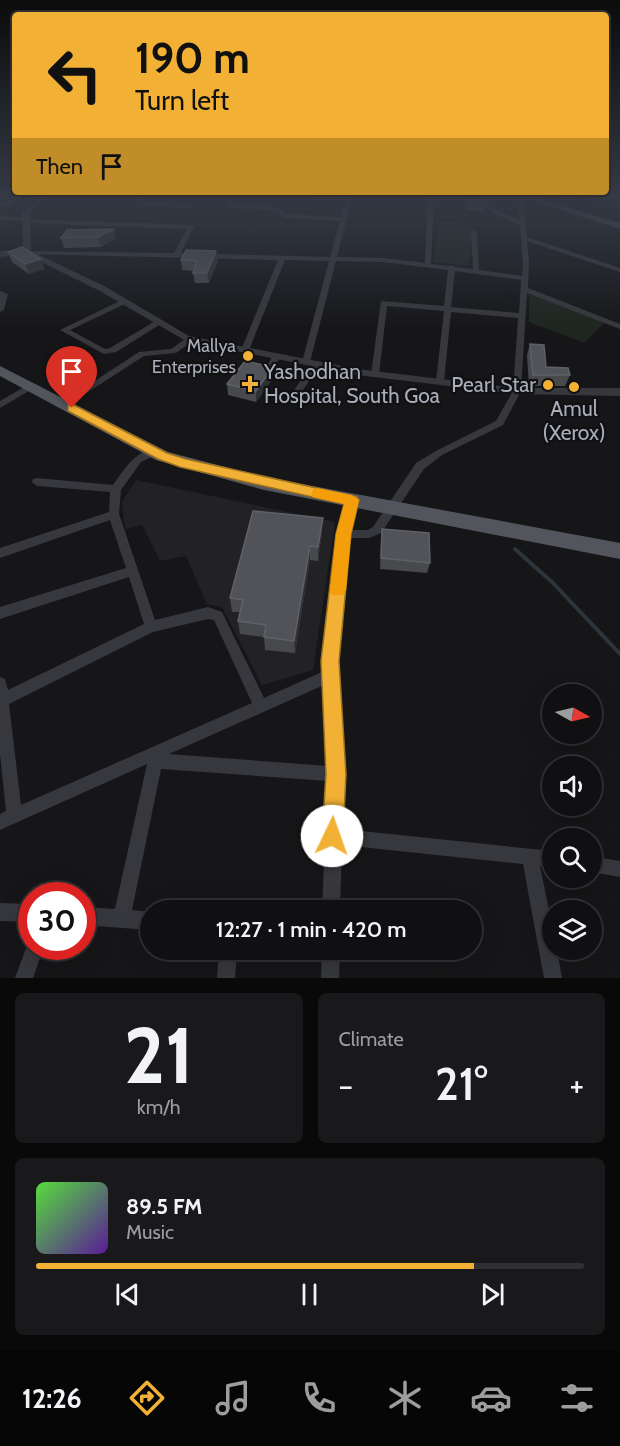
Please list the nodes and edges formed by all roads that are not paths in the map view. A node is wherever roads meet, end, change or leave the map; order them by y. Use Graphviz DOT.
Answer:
graph roads {
  1 [pos="27,240"];
  2 [pos="184,240"];
  3 [pos="338,240"];
  4 [pos="429,240"];
  5 [pos="474,240"];
  6 [pos="525,240"];
  7 [pos="530,240"];
  8 [pos="27,252"];
  9 [pos="0,254"];
  10 [pos="177,254"];
  11 [pos="282,258"];
  12 [pos="332,259"];
  13 [pos="428,265"];
  14 [pos="452,267"];
  15 [pos="620,270"];
  16 [pos="476,271"];
  17 [pos="525,278"];
  18 [pos="524,290"];
  19 [pos="0,293"];
  20 [pos="124,301"];
  21 [pos="445,308"];
  22 [pos="0,310"];
  23 [pos="523,316"];
  24 [pos="160,322"];
  25 [pos="620,327"];
  26 [pos="191,339"];
  27 [pos="245,350"];
  28 [pos="277,356"];
  29 [pos="0,359"];
  30 [pos="312,363"];
  31 [pos="0,370"];
  32 [pos="267,372"];
  33 [pos="375,374"];
  34 [pos="440,381"];
  35 [pos="31,386"];
  36 [pos="518,391"];
  37 [pos="297,392"];
  38 [pos="620,392"];
  39 [pos="71,399"];
  40 [pos="0,405"];
  41 [pos="155,452"];
  42 [pos="38,482"];
  43 [pos="116,489"];
  44 [pos="352,500"];
  45 [pos="396,504"];
  46 [pos="114,514"];
  47 [pos="344,534"];
  48 [pos="620,540"];
  49 [pos="620,551"];
  50 [pos="0,553"];
  51 [pos="132,571"];
  52 [pos="0,613"];
  53 [pos="151,627"];
  54 [pos="331,675"];
  55 [pos="1,695"];
  56 [pos="261,706"];
  57 [pos="156,756"];
  58 [pos="336,774"];
  59 [pos="15,815"];
  60 [pos="0,822"];
  61 [pos="332,836"];
  62 [pos="530,856"];
  63 [pos="542,858"];
  64 [pos="602,866"];
  65 [pos="620,868"];
  66 [pos="331,900"];
  67 [pos="0,912"];
  68 [pos="18,913"];
  69 [pos="96,917"];
  70 [pos="122,918"];
  71 [pos="140,920"];
  72 [pos="30,960"];
  73 [pos="227,960"];
  74 [pos="331,960"];
  75 [pos="24,978"];
  76 [pos="226,978"];
  77 [pos="330,978"];
  78 [pos="553,978"];
  1 -- 8 [label="street"];
  2 -- 10 [label="street"];
  3 -- 12 [label="street"];
  4 -- 13 [label="street"];
  5 -- 16 [label="street"];
  6 -- 17 [label="street"];
  7 -- 15 [label="street"];
  8 -- 9 [label="street"];
  8 -- 10 [label="street"];
  8 -- 20 [label="street"];
  10 -- 11 [label="street"];
  11 -- 12 [label="street"];
  11 -- 27 [label="street"];
  12 -- 13 [label="street"];
  12 -- 30 [label="street"];
  13 -- 14 [label="street"];
  14 -- 16 [label="street"];
  14 -- 21 [label="street"];
  16 -- 17 [label="street"];
  17 -- 18 [label="street"];
  18 -- 23 [label="street"];
  18 -- 25 [label="street"];
  19 -- 22 [label="street"];
  20 -- 24 [label="street"];
  20 -- 24 [label="street"];
  21 -- 23 [label="street"];
  21 -- 33 [label="street"];
  21 -- 34 [label="street"];
  23 -- 36 [label="street"];
  24 -- 26 [label="street"];
  26 -- 27 [label="street"];
  26 -- 39 [label="street"];
  27 -- 28 [label="street"];
  28 -- 30 [label="street"];
  28 -- 32 [label="street"];
  29 -- 39 [label="main road"];
  30 -- 33 [label="street"];
  30 -- 37 [label="street"];
  31 -- 35 [label="main road"];
  33 -- 34 [label="street"];
  34 -- 36 [label="street"];
  35 -- 40 [label="street"];
  35 -- 41 [label="main road"];
  36 -- 38 [label="street"];
  36 -- 45 [label="street"];
  39 -- 45 [label="main road"];
  41 -- 43 [label="street"];
  41 -- 44 [label="main road"];
  42 -- 43 [label="street"];
  43 -- 46 [label="street"];
  44 -- 45 [label="main road"];
  44 -- 47 [label="street"];
  45 -- 47 [label="street"];
  45 -- 48 [label="main road"];
  45 -- 49 [label="main road"];
  46 -- 50 [label="street"];
  46 -- 51 [label="street"];
  47 -- 54 [label="street"];
  51 -- 52 [label="street"];
  51 -- 53 [label="street"];
  53 -- 55 [label="street"];
  53 -- 56 [label="street"];
  54 -- 56 [label="street"];
  54 -- 58 [label="street"];
  55 -- 59 [label="street"];
  56 -- 57 [label="street"];
  57 -- 58 [label="street"];
  57 -- 59 [label="street"];
  57 -- 70 [label="street"];
  58 -- 61 [label="street"];
  59 -- 60 [label="street"];
  61 -- 62 [label="street"];
  61 -- 66 [label="street"];
  62 -- 63 [label="street"];
  62 -- 78 [label="street"];
  64 -- 65 [label="street"];
  67 -- 68 [label="street"];
  69 -- 70 [label="street"];
  70 -- 71 [label="street"];
  72 -- 75 [label="street"];
  73 -- 76 [label="street"];
  74 -- 77 [label="street"];
}
